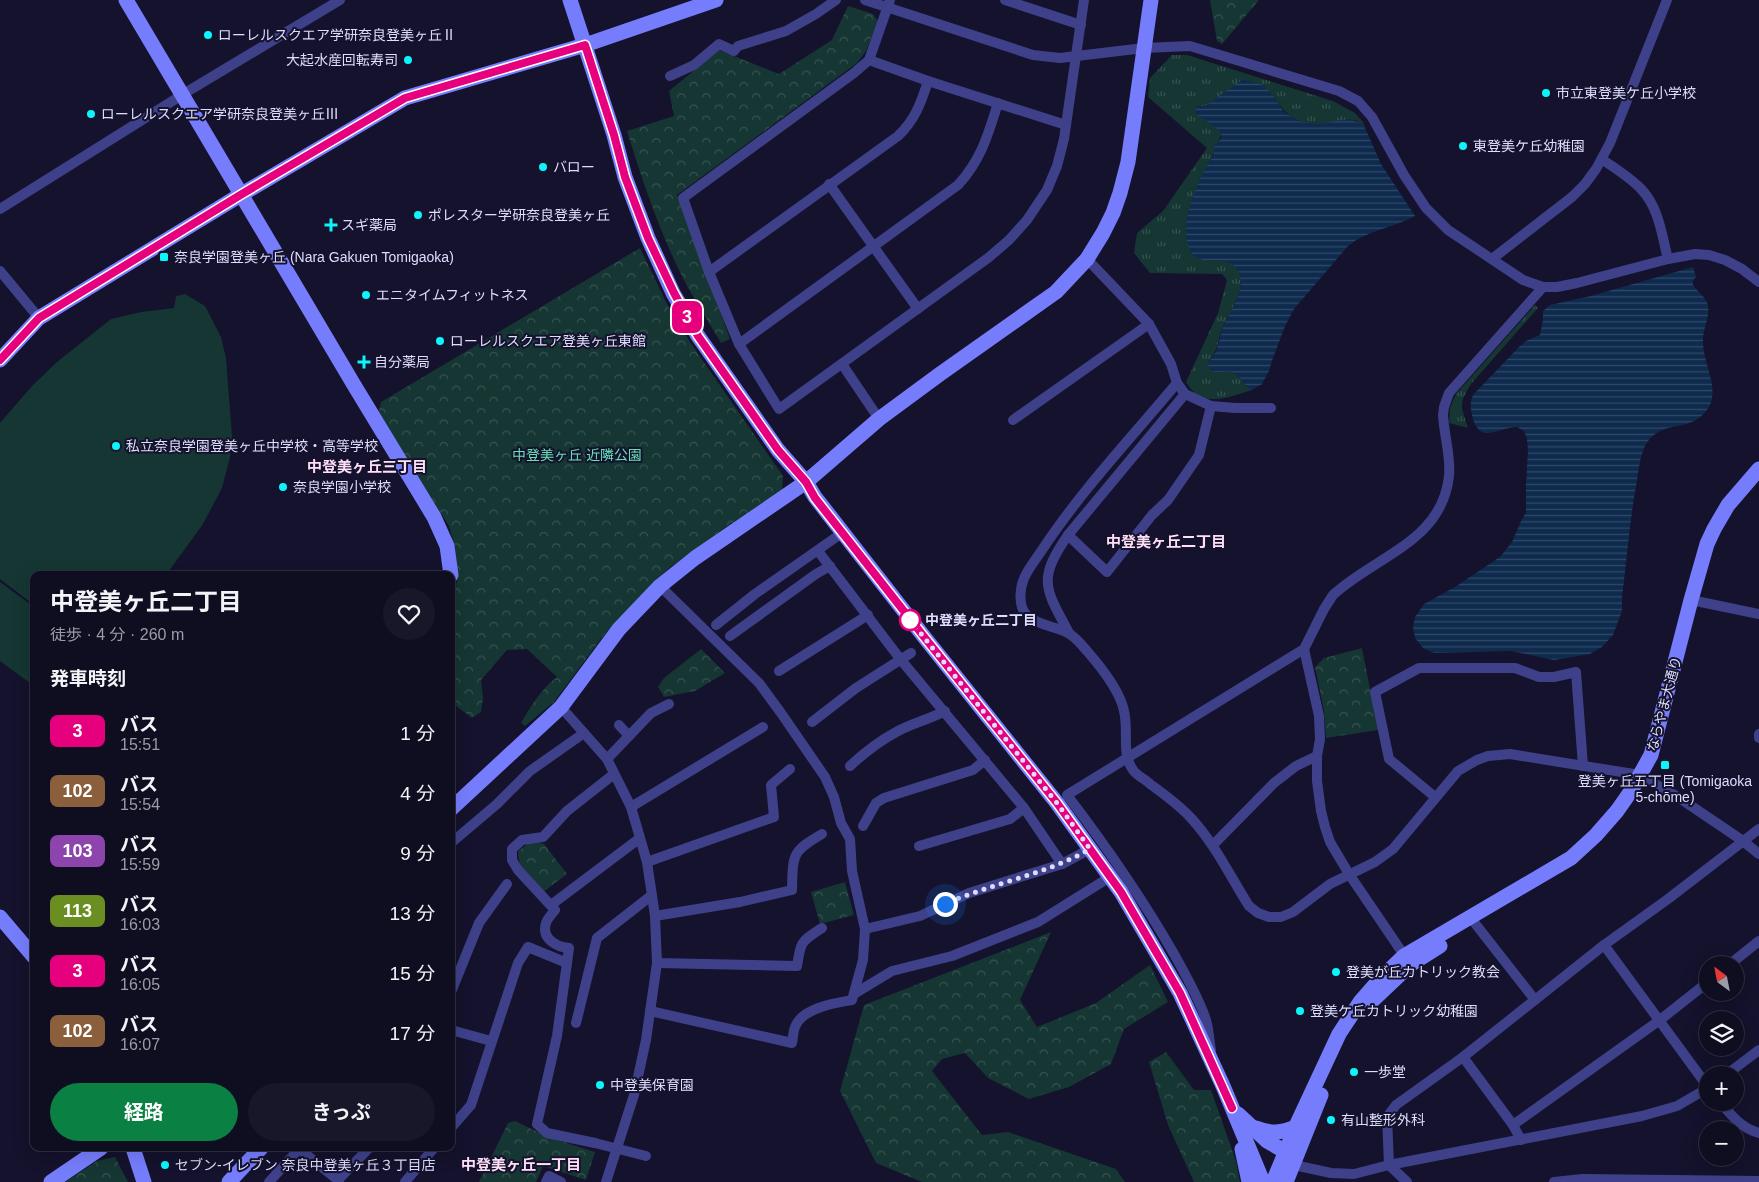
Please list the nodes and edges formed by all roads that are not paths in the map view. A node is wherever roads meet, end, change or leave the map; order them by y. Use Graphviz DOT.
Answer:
graph roads {
  1 [pos="126,0"];
  2 [pos="340,0"];
  3 [pos="570,0"];
  4 [pos="716,0"];
  5 [pos="836,0"];
  6 [pos="865,0"];
  7 [pos="1084,0"];
  8 [pos="1150,0"];
  9 [pos="1667,0"];
  10 [pos="1009,1"];
  11 [pos="889,3"];
  12 [pos="1081,25"];
  13 [pos="585,45"];
  14 [pos="1144,48"];
  15 [pos="1075,56"];
  16 [pos="868,60"];
  17 [pos="670,76"];
  18 [pos="928,81"];
  19 [pos="182,95"];
  20 [pos="998,103"];
  21 [pos="1066,125"];
  22 [pos="1602,160"];
  23 [pos="829,184"];
  24 [pos="242,194"];
  25 [pos="0,209"];
  26 [pos="873,247"];
  27 [pos="1088,259"];
  28 [pos="1492,259"];
  29 [pos="1668,259"];
  30 [pos="0,271"];
  31 [pos="709,272"];
  32 [pos="1759,282"];
  33 [pos="1543,287"];
  34 [pos="918,309"];
  35 [pos="39,318"];
  36 [pos="1149,324"];
  37 [pos="739,344"];
  38 [pos="0,360"];
  39 [pos="842,364"];
  40 [pos="1177,383"];
  41 [pos="1186,394"];
  42 [pos="1211,406"];
  43 [pos="1272,408"];
  44 [pos="879,419"];
  45 [pos="1013,420"];
  46 [pos="1759,470"];
  47 [pos="806,482"];
  48 [pos="1759,483"];
  49 [pos="842,532"];
  50 [pos="1068,535"];
  51 [pos="818,551"];
  52 [pos="830,566"];
  53 [pos="450,571"];
  54 [pos="660,586"];
  55 [pos="1696,601"];
  56 [pos="1759,614"];
  57 [pos="868,615"];
  58 [pos="716,625"];
  59 [pos="1069,633"];
  60 [pos="730,636"];
  61 [pos="1304,649"];
  62 [pos="911,653"];
  63 [pos="902,660"];
  64 [pos="779,671"];
  65 [pos="669,704"];
  66 [pos="561,707"];
  67 [pos="945,711"];
  68 [pos="812,722"];
  69 [pos="619,725"];
  70 [pos="763,726"];
  71 [pos="584,733"];
  72 [pos="1759,734"];
  73 [pos="629,736"];
  74 [pos="1759,738"];
  75 [pos="1317,756"];
  76 [pos="1126,758"];
  77 [pos="607,759"];
  78 [pos="985,760"];
  79 [pos="850,766"];
  80 [pos="1583,766"];
  81 [pos="790,769"];
  82 [pos="614,774"];
  83 [pos="1644,778"];
  84 [pos="1435,797"];
  85 [pos="455,804"];
  86 [pos="632,808"];
  87 [pos="1024,808"];
  88 [pos="863,826"];
  89 [pos="1759,829"];
  90 [pos="822,834"];
  91 [pos="640,838"];
  92 [pos="455,840"];
  93 [pos="1743,841"];
  94 [pos="1213,845"];
  95 [pos="919,846"];
  96 [pos="1090,849"];
  97 [pos="1759,854"];
  98 [pos="646,862"];
  99 [pos="1062,864"];
  100 [pos="1349,874"];
  101 [pos="1110,877"];
  102 [pos="507,884"];
  103 [pos="652,895"];
  104 [pos="551,905"];
  105 [pos="655,916"];
  106 [pos="0,917"];
  107 [pos="1472,921"];
  108 [pos="822,928"];
  109 [pos="865,929"];
  110 [pos="1759,941"];
  111 [pos="1604,945"];
  112 [pos="30,953"];
  113 [pos="1740,956"];
  114 [pos="1407,960"];
  115 [pos="567,963"];
  116 [pos="657,963"];
  117 [pos="455,982"];
  118 [pos="1699,989"];
  119 [pos="854,994"];
  120 [pos="1535,1000"];
  121 [pos="650,1011"];
  122 [pos="1660,1020"];
  123 [pos="576,1023"];
  124 [pos="455,1031"];
  125 [pos="491,1041"];
  126 [pos="1759,1050"];
  127 [pos="1463,1057"];
  128 [pos="1213,1066"];
  129 [pos="1738,1066"];
  130 [pos="1699,1075"];
  131 [pos="1699,1093"];
  132 [pos="1233,1109"];
  133 [pos="1728,1111"];
  134 [pos="455,1123"];
  135 [pos="1513,1126"];
  136 [pos="1252,1127"];
  137 [pos="1296,1128"];
  138 [pos="1759,1133"];
  139 [pos="1521,1140"];
  140 [pos="97,1151"];
  141 [pos="134,1151"];
  142 [pos="258,1151"];
  143 [pos="295,1151"];
  144 [pos="302,1151"];
  145 [pos="366,1151"];
  146 [pos="431,1151"];
  147 [pos="646,1156"];
  148 [pos="1290,1158"];
  149 [pos="1388,1166"];
  150 [pos="339,1181"];
  151 [pos="1629,1181"];
  152 [pos="1748,1181"];
  153 [pos="1759,1181"];
  154 [pos="51,1182"];
  155 [pos="144,1182"];
  156 [pos="230,1182"];
  157 [pos="268,1182"];
  158 [pos="405,1182"];
  159 [pos="546,1182"];
  160 [pos="561,1182"];
  161 [pos="606,1182"];
  162 [pos="1249,1182"];
  163 [pos="1263,1182"];
  164 [pos="1273,1182"];
  165 [pos="1286,1182"];
  166 [pos="1407,1182"];
  167 [pos="1554,1182"];
  1 -- 19 [label="street"];
  2 -- 19 [label="street"];
  3 -- 13 [label="street"];
  4 -- 13 [label="street"];
  5 -- 17 [label="street"];
  6 -- 11 [label="street"];
  7 -- 12 [label="street"];
  8 -- 14 [label="street"];
  9 -- 22 [label="street"];
  10 -- 12 [label="street"];
  11 -- 15 [label="street"];
  11 -- 16 [label="street"];
  12 -- 15 [label="street"];
  13 -- 24 [label="street"];
  13 -- 47 [label="street"];
  14 -- 15 [label="street"];
  14 -- 27 [label="street"];
  14 -- 28 [label="street"];
  15 -- 21 [label="street"];
  16 -- 18 [label="street"];
  16 -- 31 [label="street"];
  18 -- 20 [label="street"];
  18 -- 23 [label="street"];
  19 -- 24 [label="street"];
  19 -- 25 [label="street"];
  20 -- 21 [label="street"];
  20 -- 26 [label="street"];
  21 -- 34 [label="street"];
  22 -- 28 [label="street"];
  22 -- 29 [label="street"];
  23 -- 26 [label="street"];
  23 -- 31 [label="street"];
  24 -- 35 [label="street"];
  24 -- 53 [label="street"];
  26 -- 34 [label="street"];
  26 -- 37 [label="street"];
  27 -- 36 [label="street"];
  27 -- 44 [label="street"];
  28 -- 33 [label="street"];
  29 -- 32 [label="street"];
  29 -- 33 [label="street"];
  30 -- 35 [label="street"];
  31 -- 37 [label="street"];
  33 -- 61 [label="street"];
  34 -- 39 [label="street"];
  35 -- 38 [label="street"];
  36 -- 40 [label="street"];
  36 -- 45 [label="street"];
  37 -- 39 [label="street"];
  39 -- 44 [label="street"];
  40 -- 41 [label="street"];
  40 -- 59 [label="street"];
  41 -- 42 [label="street"];
  41 -- 50 [label="street"];
  42 -- 43 [label="street"];
  42 -- 50 [label="street"];
  44 -- 47 [label="street"];
  46 -- 55 [label="street, ならやま大通り"];
  47 -- 49 [label="street"];
  47 -- 54 [label="street"];
  48 -- 55 [label="street"];
  49 -- 51 [label="street"];
  49 -- 96 [label="street"];
  50 -- 59 [label="street"];
  51 -- 52 [label="street"];
  51 -- 58 [label="street"];
  52 -- 57 [label="street"];
  52 -- 60 [label="street"];
  54 -- 66 [label="street"];
  54 -- 109 [label="street"];
  55 -- 56 [label="street"];
  55 -- 83 [label="street, ならやま大通り"];
  57 -- 63 [label="street"];
  57 -- 64 [label="street"];
  59 -- 76 [label="street"];
  61 -- 75 [label="street"];
  61 -- 76 [label="street"];
  62 -- 63 [label="street"];
  63 -- 67 [label="street"];
  63 -- 68 [label="street"];
  65 -- 73 [label="street"];
  66 -- 71 [label="street"];
  66 -- 85 [label="street"];
  67 -- 78 [label="street"];
  67 -- 79 [label="street"];
  69 -- 73 [label="street"];
  70 -- 86 [label="street"];
  71 -- 77 [label="street"];
  71 -- 92 [label="street"];
  72 -- 74 [label="street"];
  73 -- 77 [label="street"];
  75 -- 94 [label="street"];
  75 -- 100 [label="street"];
  76 -- 94 [label="street"];
  76 -- 128 [label="street"];
  77 -- 82 [label="street"];
  78 -- 87 [label="street"];
  78 -- 88 [label="street"];
  80 -- 83 [label="street"];
  80 -- 84 [label="street"];
  80 -- 84 [label="street"];
  81 -- 98 [label="street"];
  82 -- 86 [label="street"];
  82 -- 104 [label="street"];
  83 -- 93 [label="street"];
  83 -- 107 [label="street, ならやま大通り"];
  84 -- 100 [label="street"];
  86 -- 91 [label="street"];
  87 -- 95 [label="street"];
  87 -- 99 [label="street"];
  89 -- 93 [label="street"];
  90 -- 105 [label="street"];
  91 -- 98 [label="street"];
  91 -- 104 [label="street"];
  93 -- 97 [label="street"];
  93 -- 111 [label="street"];
  94 -- 100 [label="street"];
  96 -- 99 [label="street"];
  96 -- 101 [label="street"];
  98 -- 103 [label="street"];
  99 -- 109 [label="street"];
  100 -- 114 [label="street"];
  101 -- 119 [label="street"];
  101 -- 128 [label="street"];
  102 -- 117 [label="street"];
  103 -- 105 [label="street"];
  103 -- 123 [label="street"];
  104 -- 115 [label="street"];
  105 -- 116 [label="street"];
  106 -- 112 [label="street"];
  107 -- 114 [label="street, ならやま大通り"];
  107 -- 120 [label="street"];
  108 -- 116 [label="street"];
  109 -- 119 [label="street"];
  110 -- 113 [label="street"];
  111 -- 120 [label="street"];
  111 -- 122 [label="street"];
  114 -- 137 [label="street"];
  114 -- 148 [label="street"];
  115 -- 125 [label="street"];
  115 -- 147 [label="street, bridge"];
  116 -- 121 [label="street"];
  118 -- 122 [label="street"];
  119 -- 121 [label="street"];
  120 -- 127 [label="street"];
  121 -- 161 [label="street"];
  122 -- 130 [label="street"];
  122 -- 135 [label="street"];
  124 -- 125 [label="street"];
  125 -- 134 [label="street"];
  126 -- 129 [label="street"];
  127 -- 135 [label="street"];
  127 -- 149 [label="street"];
  128 -- 132 [label="street"];
  131 -- 139 [label="street"];
  132 -- 136 [label="street"];
  132 -- 162 [label="street"];
  132 -- 163 [label="street"];
  133 -- 138 [label="street"];
  135 -- 139 [label="street"];
  136 -- 137 [label="street"];
  136 -- 148 [label="street"];
  137 -- 148 [label="street"];
  139 -- 149 [label="street"];
  140 -- 154 [label="street"];
  141 -- 155 [label="street"];
  142 -- 156 [label="street"];
  143 -- 157 [label="street"];
  144 -- 150 [label="street"];
  145 -- 150 [label="street"];
  146 -- 158 [label="street"];
  148 -- 149 [label="street"];
  148 -- 164 [label="street"];
  148 -- 165 [label="street"];
  149 -- 166 [label="street"];
  151 -- 152 [label="street"];
  151 -- 167 [label="street"];
  152 -- 153 [label="street"];
  159 -- 160 [label="street"];
}
